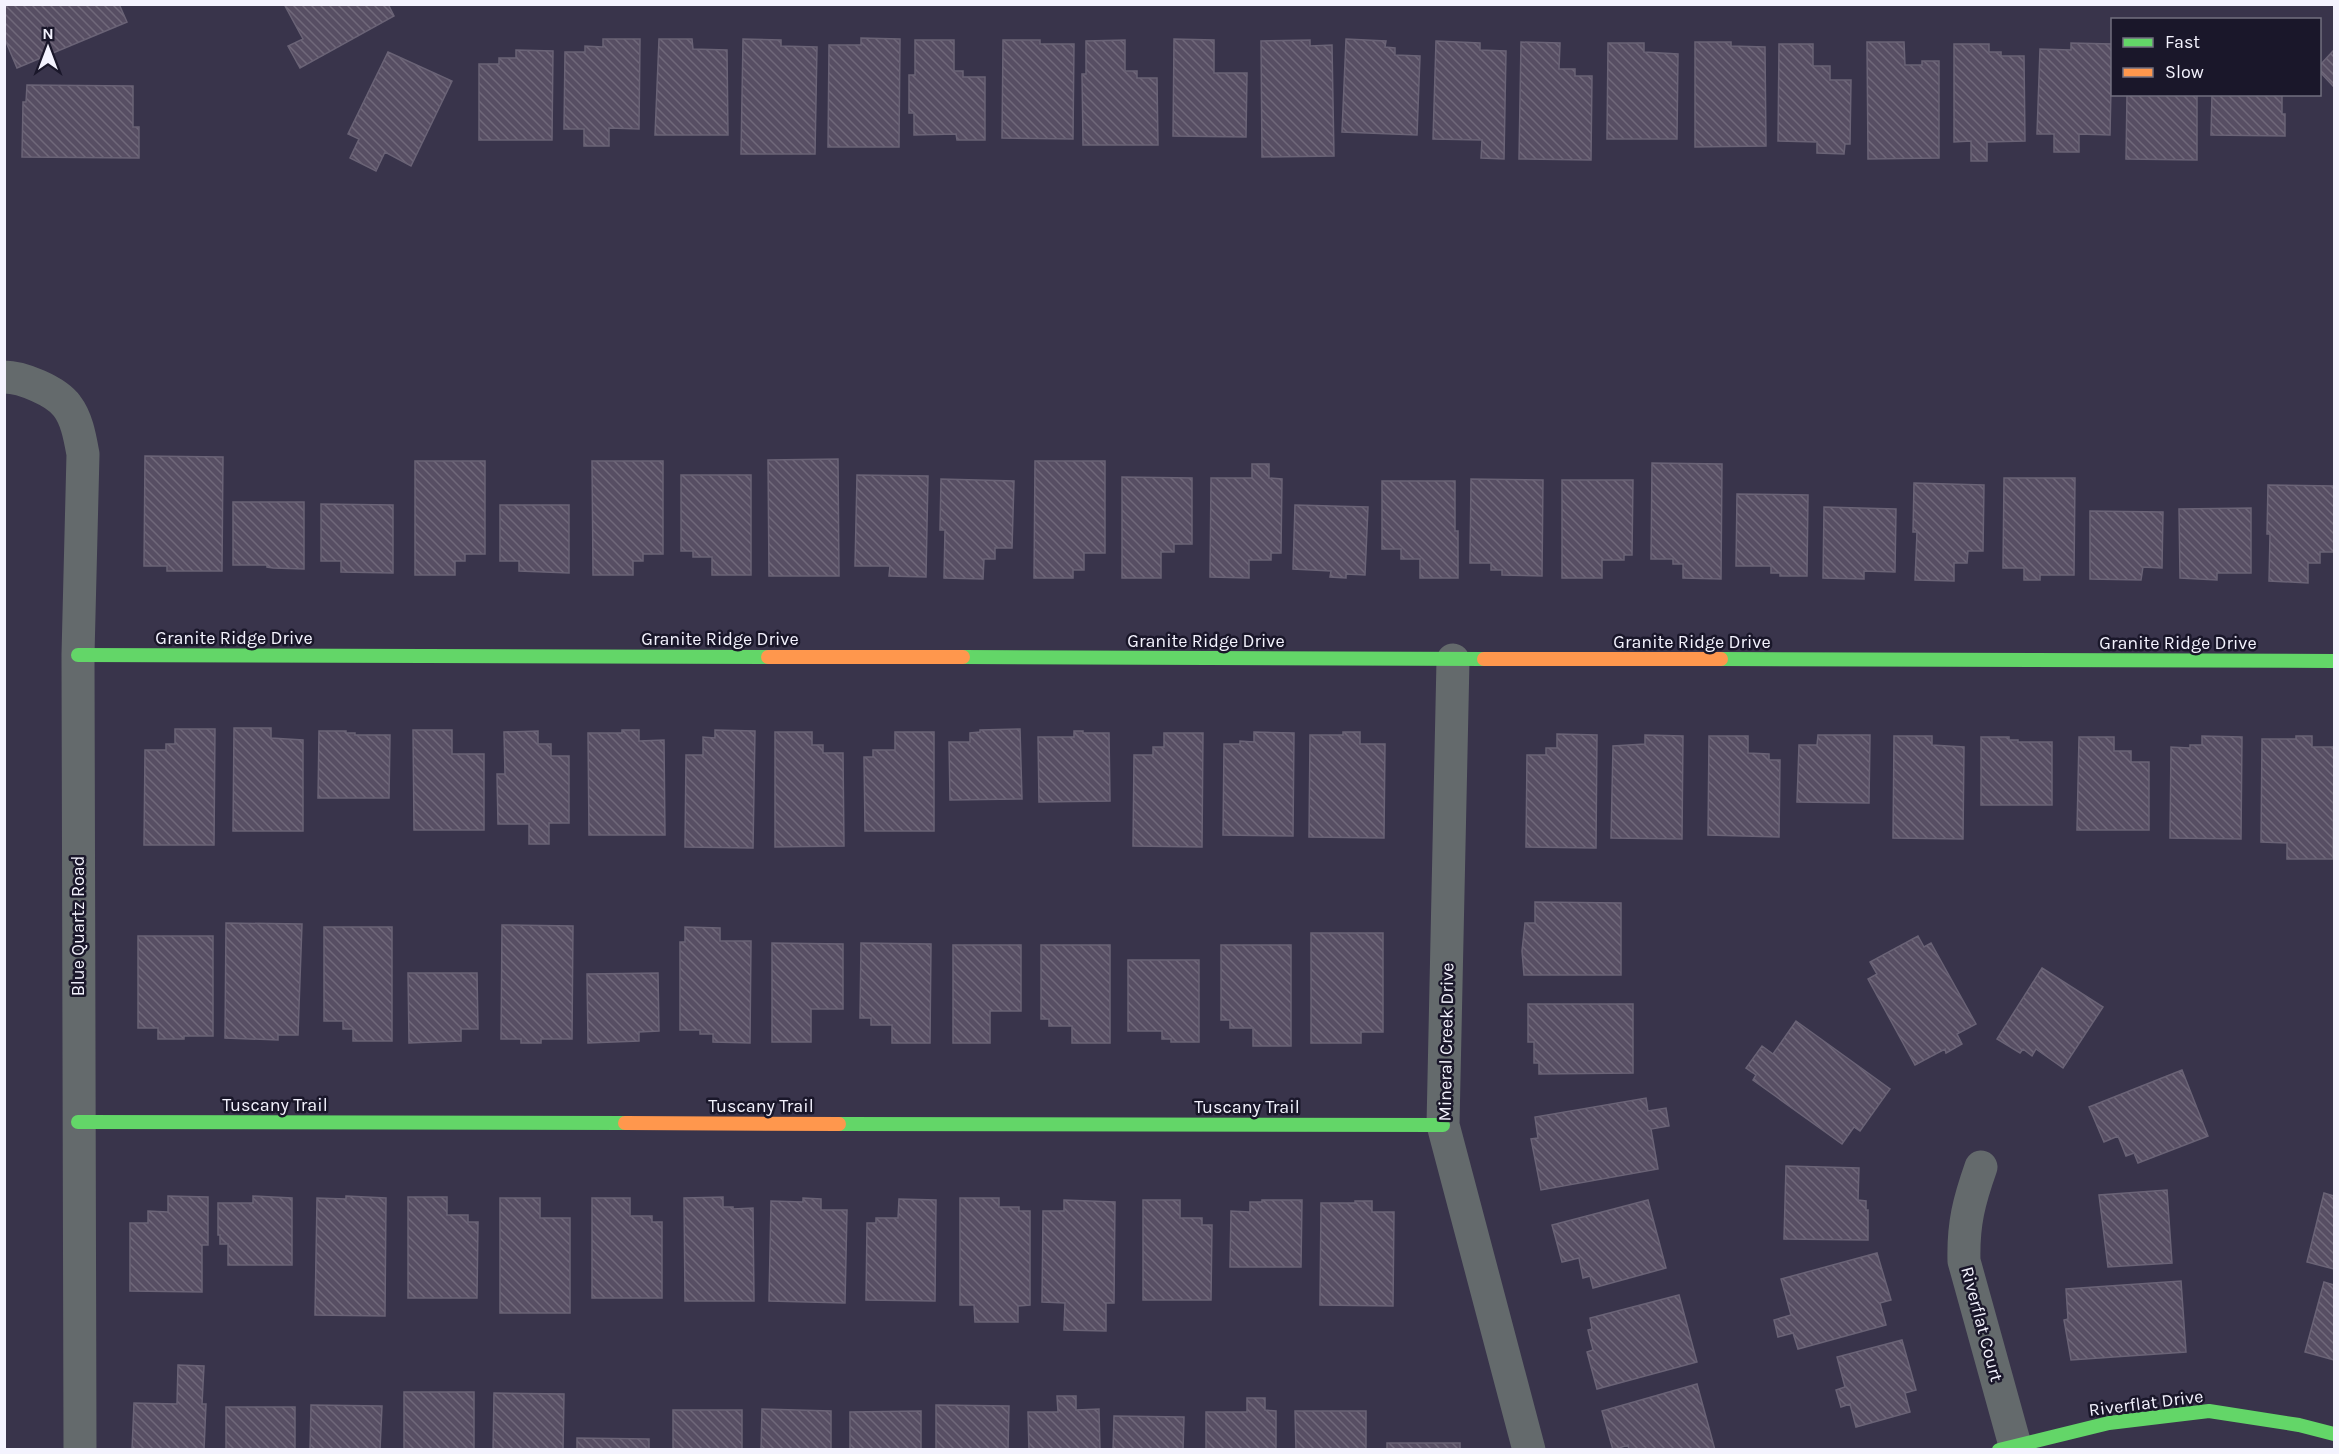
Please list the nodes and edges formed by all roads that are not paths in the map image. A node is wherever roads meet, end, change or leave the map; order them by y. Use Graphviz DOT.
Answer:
graph roads {
  1 [pos="4,377"];
  2 [pos="78,655"];
  3 [pos="1453,660"];
  4 [pos="2334,661"];
  5 [pos="78,1122"];
  6 [pos="1443,1125"];
  7 [pos="1981,1167"];
  8 [pos="2334,1434"];
  9 [pos="2007,1447"];
  10 [pos="80,1449"];
  11 [pos="1529,1449"];
  1 -- 2 [label="street, Blue Quartz Road"];
  2 -- 3 [label="street, Granite Ridge Drive"];
  2 -- 5 [label="street, Blue Quartz Road"];
  3 -- 4 [label="street, Granite Ridge Drive"];
  3 -- 6 [label="street, Mineral Creek Drive"];
  5 -- 6 [label="street, Tuscany Trail"];
  5 -- 10 [label="street, Blue Quartz Road"];
  6 -- 11 [label="street, Mineral Creek Drive"];
  7 -- 9 [label="street, Riverflat Court"];
  8 -- 9 [label="street, Riverflat Drive"];
}
